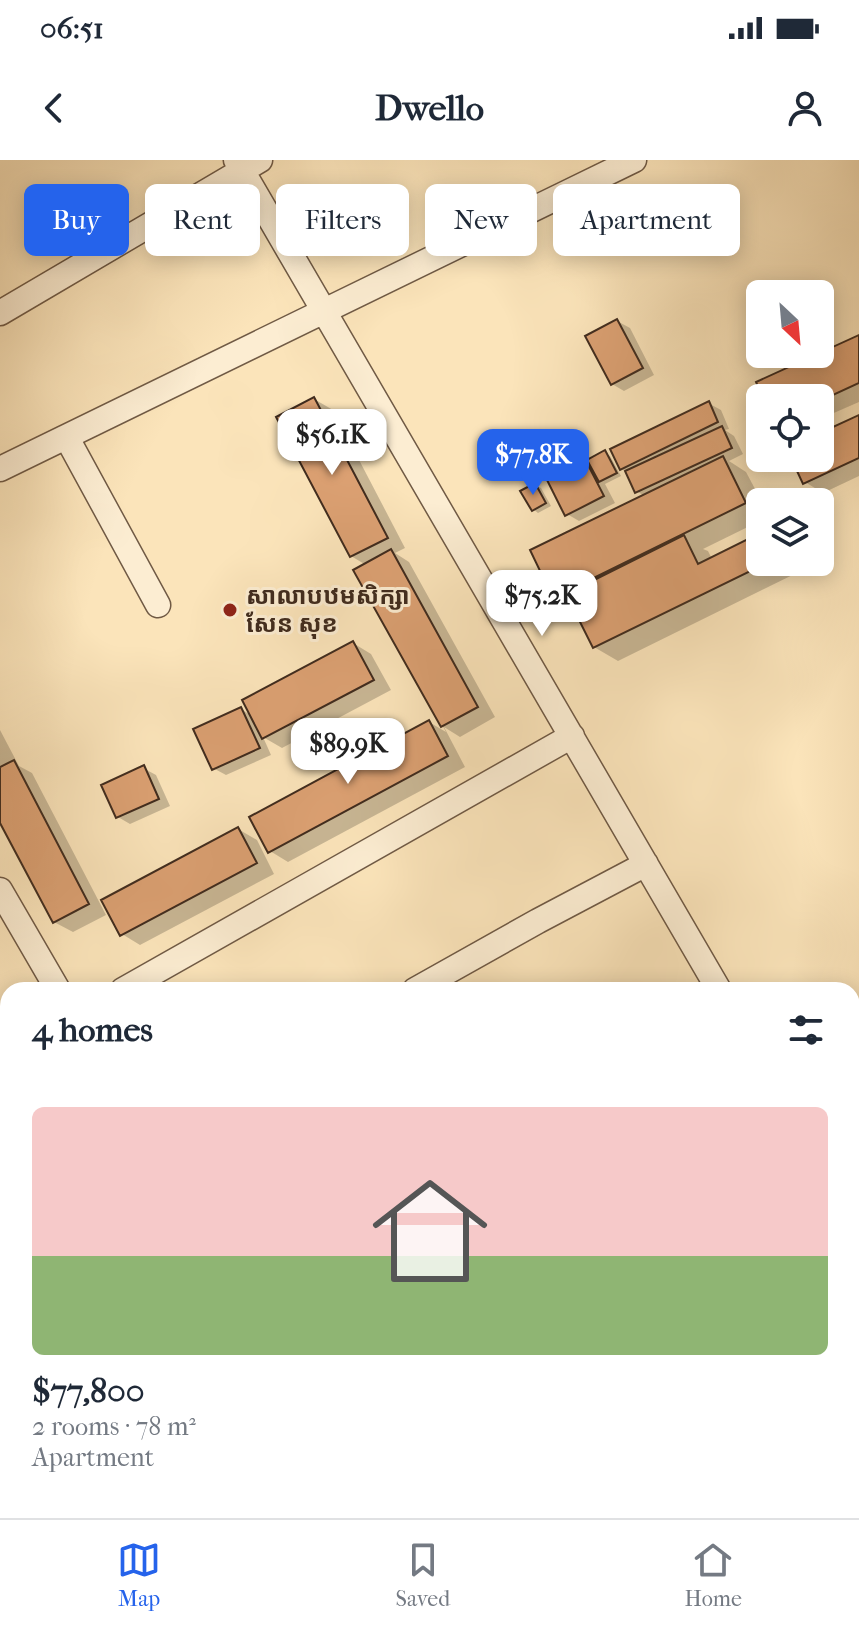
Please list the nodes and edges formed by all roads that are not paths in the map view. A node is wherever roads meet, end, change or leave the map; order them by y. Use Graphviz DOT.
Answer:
graph roads {
  1 [pos="634,160"];
  2 [pos="246,164"];
  3 [pos="323,310"];
  4 [pos="0,313"];
  5 [pos="67,438"];
  6 [pos="0,469"];
  7 [pos="158,605"];
  8 [pos="572,736"];
  9 [pos="646,864"];
  10 [pos="0,890"];
  11 [pos="53,982"];
  12 [pos="137,982"];
  13 [pos="429,982"];
  14 [pos="713,982"];
  1 -- 3 [label="street"];
  2 -- 3 [label="street"];
  2 -- 4 [label="street"];
  3 -- 5 [label="street"];
  3 -- 8 [label="street"];
  5 -- 6 [label="street"];
  5 -- 7 [label="street"];
  8 -- 9 [label="street"];
  8 -- 12 [label="street"];
  9 -- 13 [label="street"];
  9 -- 14 [label="street"];
  10 -- 11 [label="street"];
}
